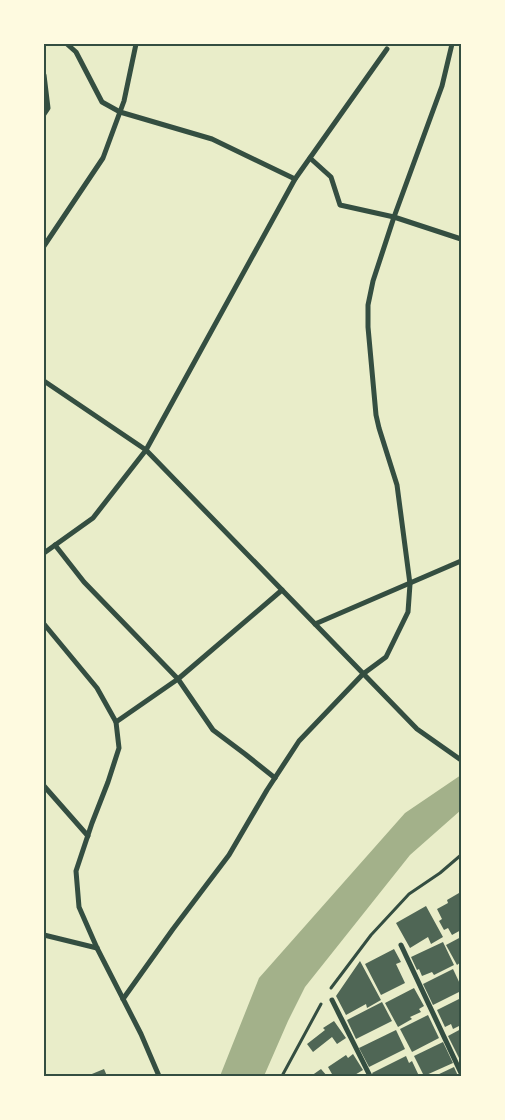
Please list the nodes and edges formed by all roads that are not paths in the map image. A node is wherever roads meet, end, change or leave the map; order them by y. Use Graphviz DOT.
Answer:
graph roads {
  1 [pos="67,44"];
  2 [pos="136,44"];
  3 [pos="452,44"];
  4 [pos="388,49"];
  5 [pos="44,75"];
  6 [pos="120,112"];
  7 [pos="44,114"];
  8 [pos="310,158"];
  9 [pos="295,179"];
  10 [pos="394,217"];
  11 [pos="461,239"];
  12 [pos="44,246"];
  13 [pos="44,380"];
  14 [pos="146,450"];
  15 [pos="55,545"];
  16 [pos="44,553"];
  17 [pos="461,561"];
  18 [pos="410,584"];
  19 [pos="282,590"];
  20 [pos="44,624"];
  21 [pos="315,624"];
  22 [pos="364,674"];
  23 [pos="178,680"];
  24 [pos="116,722"];
  25 [pos="461,760"];
  26 [pos="275,778"];
  27 [pos="44,786"];
  28 [pos="88,836"];
  29 [pos="44,935"];
  30 [pos="401,945"];
  31 [pos="98,948"];
  32 [pos="123,999"];
  33 [pos="332,1000"];
  34 [pos="461,1073"];
  35 [pos="159,1076"];
  36 [pos="370,1076"];
  1 -- 6 [label="street"];
  2 -- 6 [label="street"];
  3 -- 10 [label="street"];
  4 -- 8 [label="street"];
  5 -- 7 [label="street"];
  6 -- 9 [label="street"];
  6 -- 12 [label="street"];
  8 -- 9 [label="street"];
  8 -- 10 [label="street"];
  9 -- 14 [label="street"];
  10 -- 11 [label="street"];
  10 -- 18 [label="street"];
  13 -- 14 [label="street"];
  14 -- 15 [label="street"];
  14 -- 19 [label="street"];
  15 -- 16 [label="street"];
  15 -- 23 [label="street"];
  17 -- 18 [label="street"];
  18 -- 21 [label="street"];
  18 -- 22 [label="street"];
  19 -- 21 [label="street"];
  19 -- 23 [label="street"];
  20 -- 24 [label="street"];
  21 -- 22 [label="street"];
  22 -- 25 [label="street"];
  22 -- 26 [label="street"];
  23 -- 24 [label="street"];
  23 -- 26 [label="street"];
  24 -- 28 [label="street"];
  26 -- 32 [label="street"];
  27 -- 28 [label="street"];
  28 -- 31 [label="street"];
  29 -- 31 [label="street"];
  30 -- 34 [label="street"];
  31 -- 32 [label="street"];
  32 -- 35 [label="street"];
  33 -- 36 [label="street"];
}
